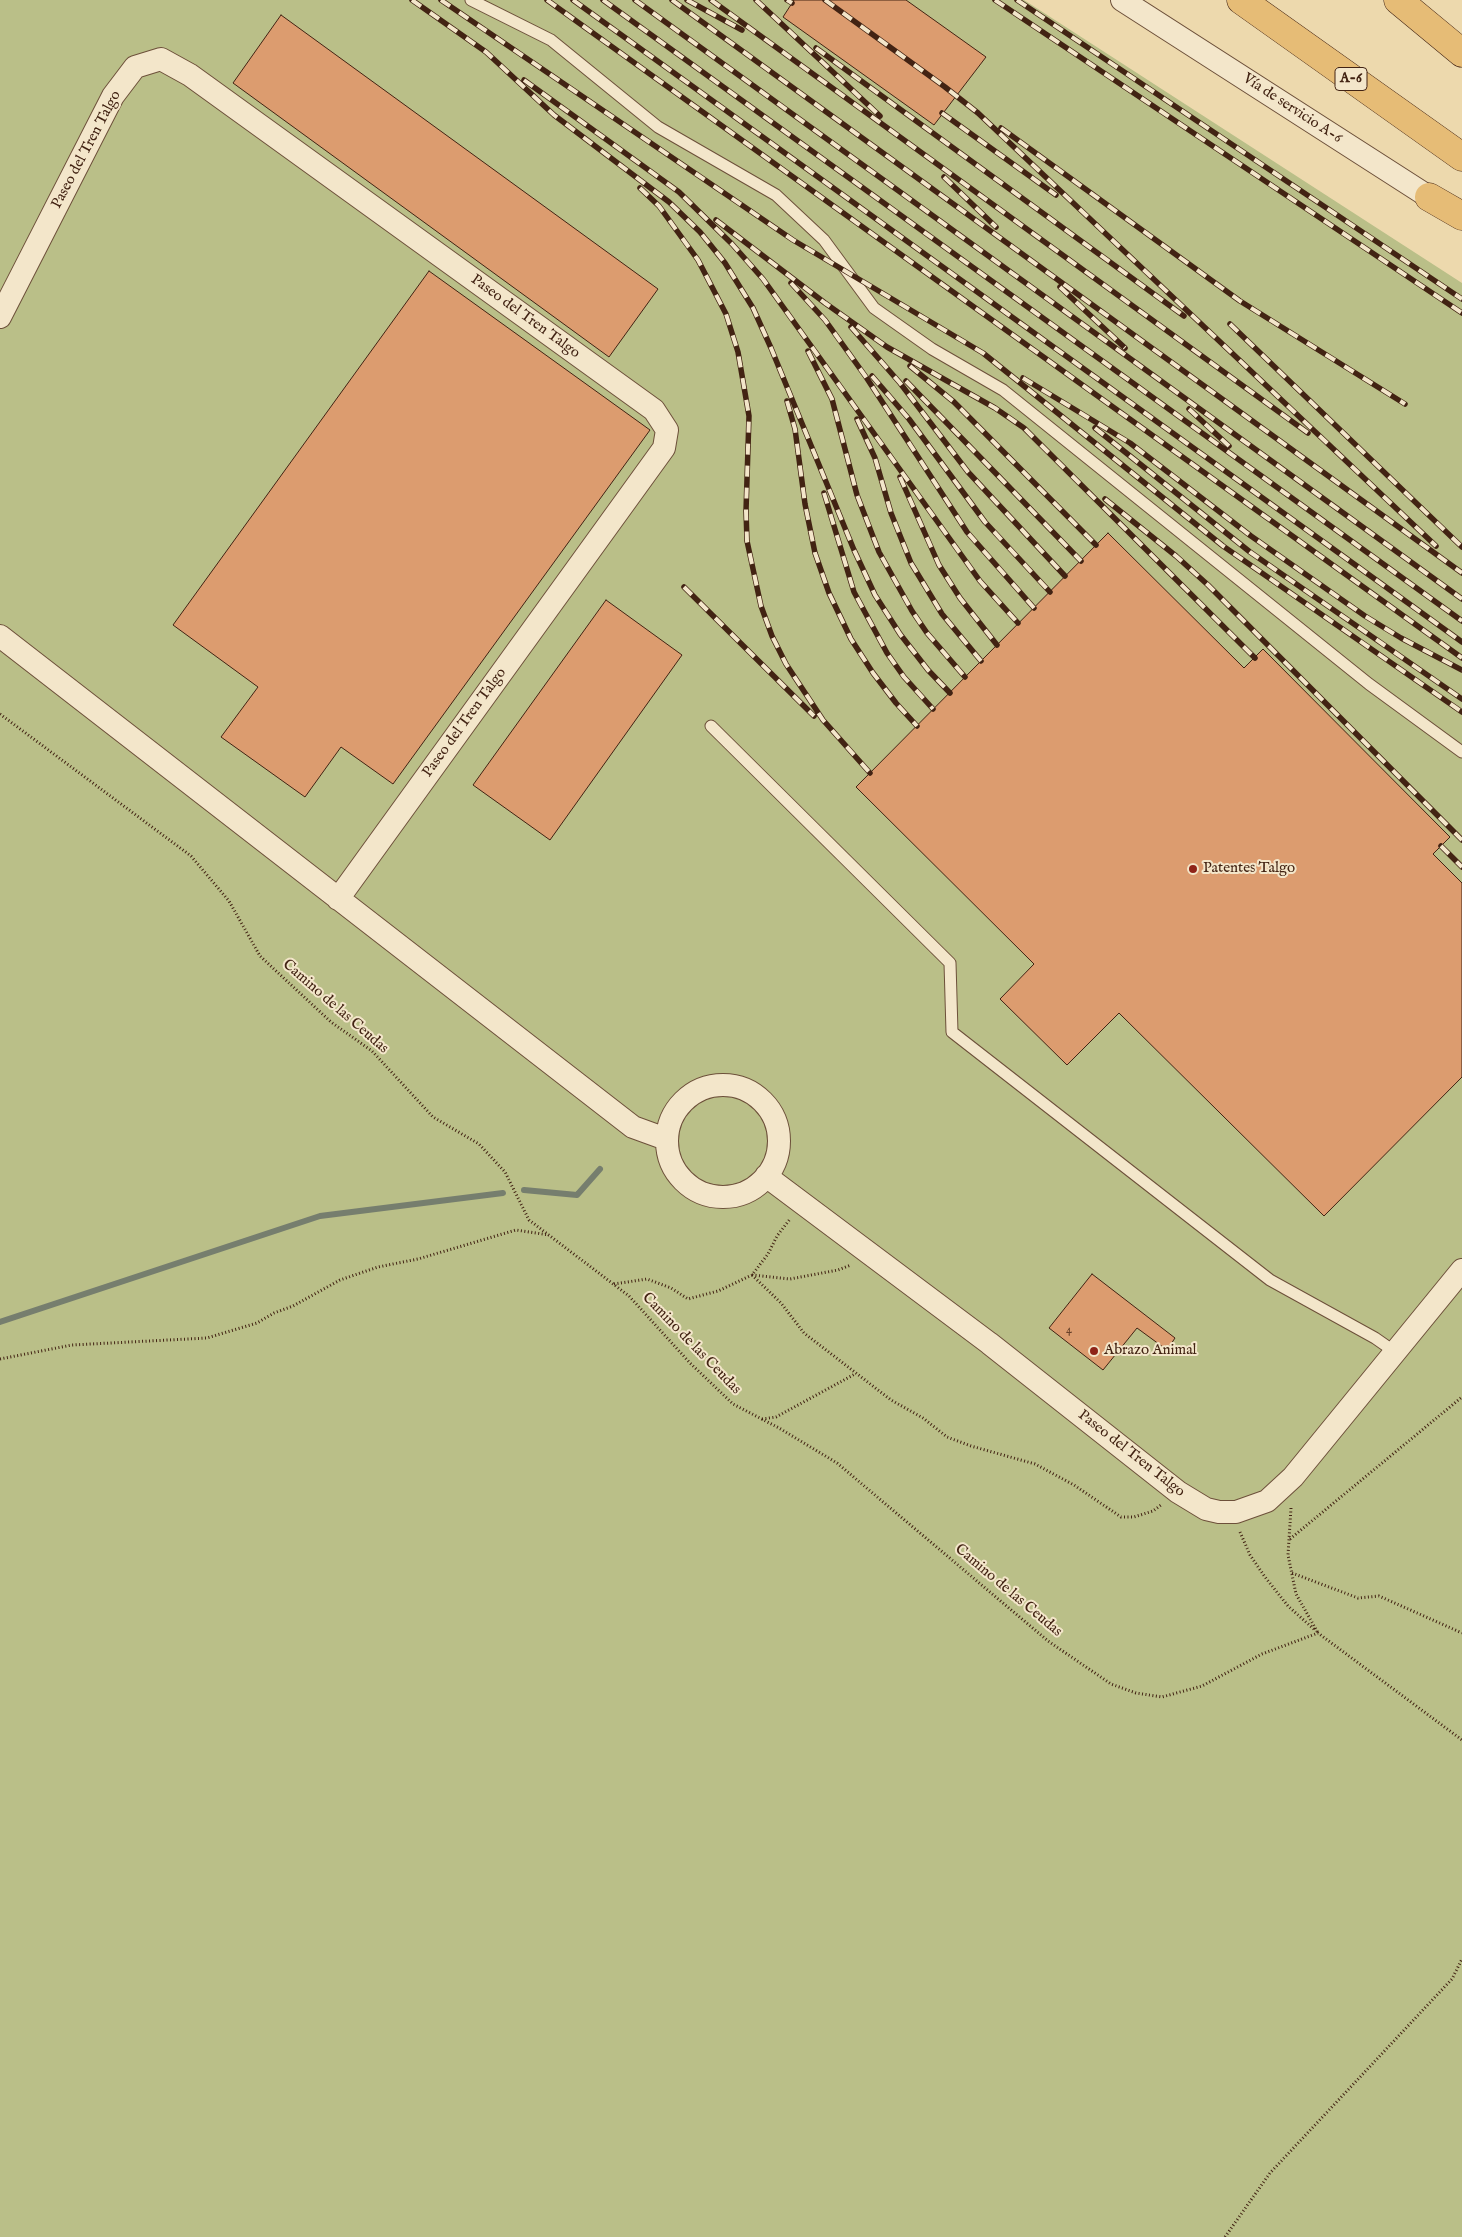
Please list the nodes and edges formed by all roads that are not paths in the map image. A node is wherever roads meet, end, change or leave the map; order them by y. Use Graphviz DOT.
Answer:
graph roads {
  1 [pos="471,0"];
  2 [pos="1122,0"];
  3 [pos="1241,0"];
  4 [pos="1398,0"];
  5 [pos="1462,53"];
  6 [pos="1462,157"];
  7 [pos="1429,197"];
  8 [pos="1462,217"];
  9 [pos="0,317"];
  10 [pos="0,636"];
  11 [pos="710,726"];
  12 [pos="1462,752"];
  13 [pos="338,899"];
  14 [pos="666,1139"];
  15 [pos="766,1176"];
  16 [pos="1462,1270"];
  17 [pos="1395,1352"];
  1 -- 12 [label="lane"];
  2 -- 7 [label="street, Vía de servicio A-6"];
  3 -- 6 [label="highway, A-6"];
  4 -- 5 [label="highway"];
  7 -- 8 [label="highway"];
  9 -- 13 [label="street, Paseo del Tren Talgo"];
  10 -- 13 [label="street"];
  11 -- 17 [label="lane"];
  13 -- 14 [label="street"];
  14 -- 15 [label="street"];
  14 -- 15 [label="street"];
  15 -- 17 [label="street, Paseo del Tren Talgo"];
  16 -- 17 [label="street, Paseo del Tren Talgo"];
}
